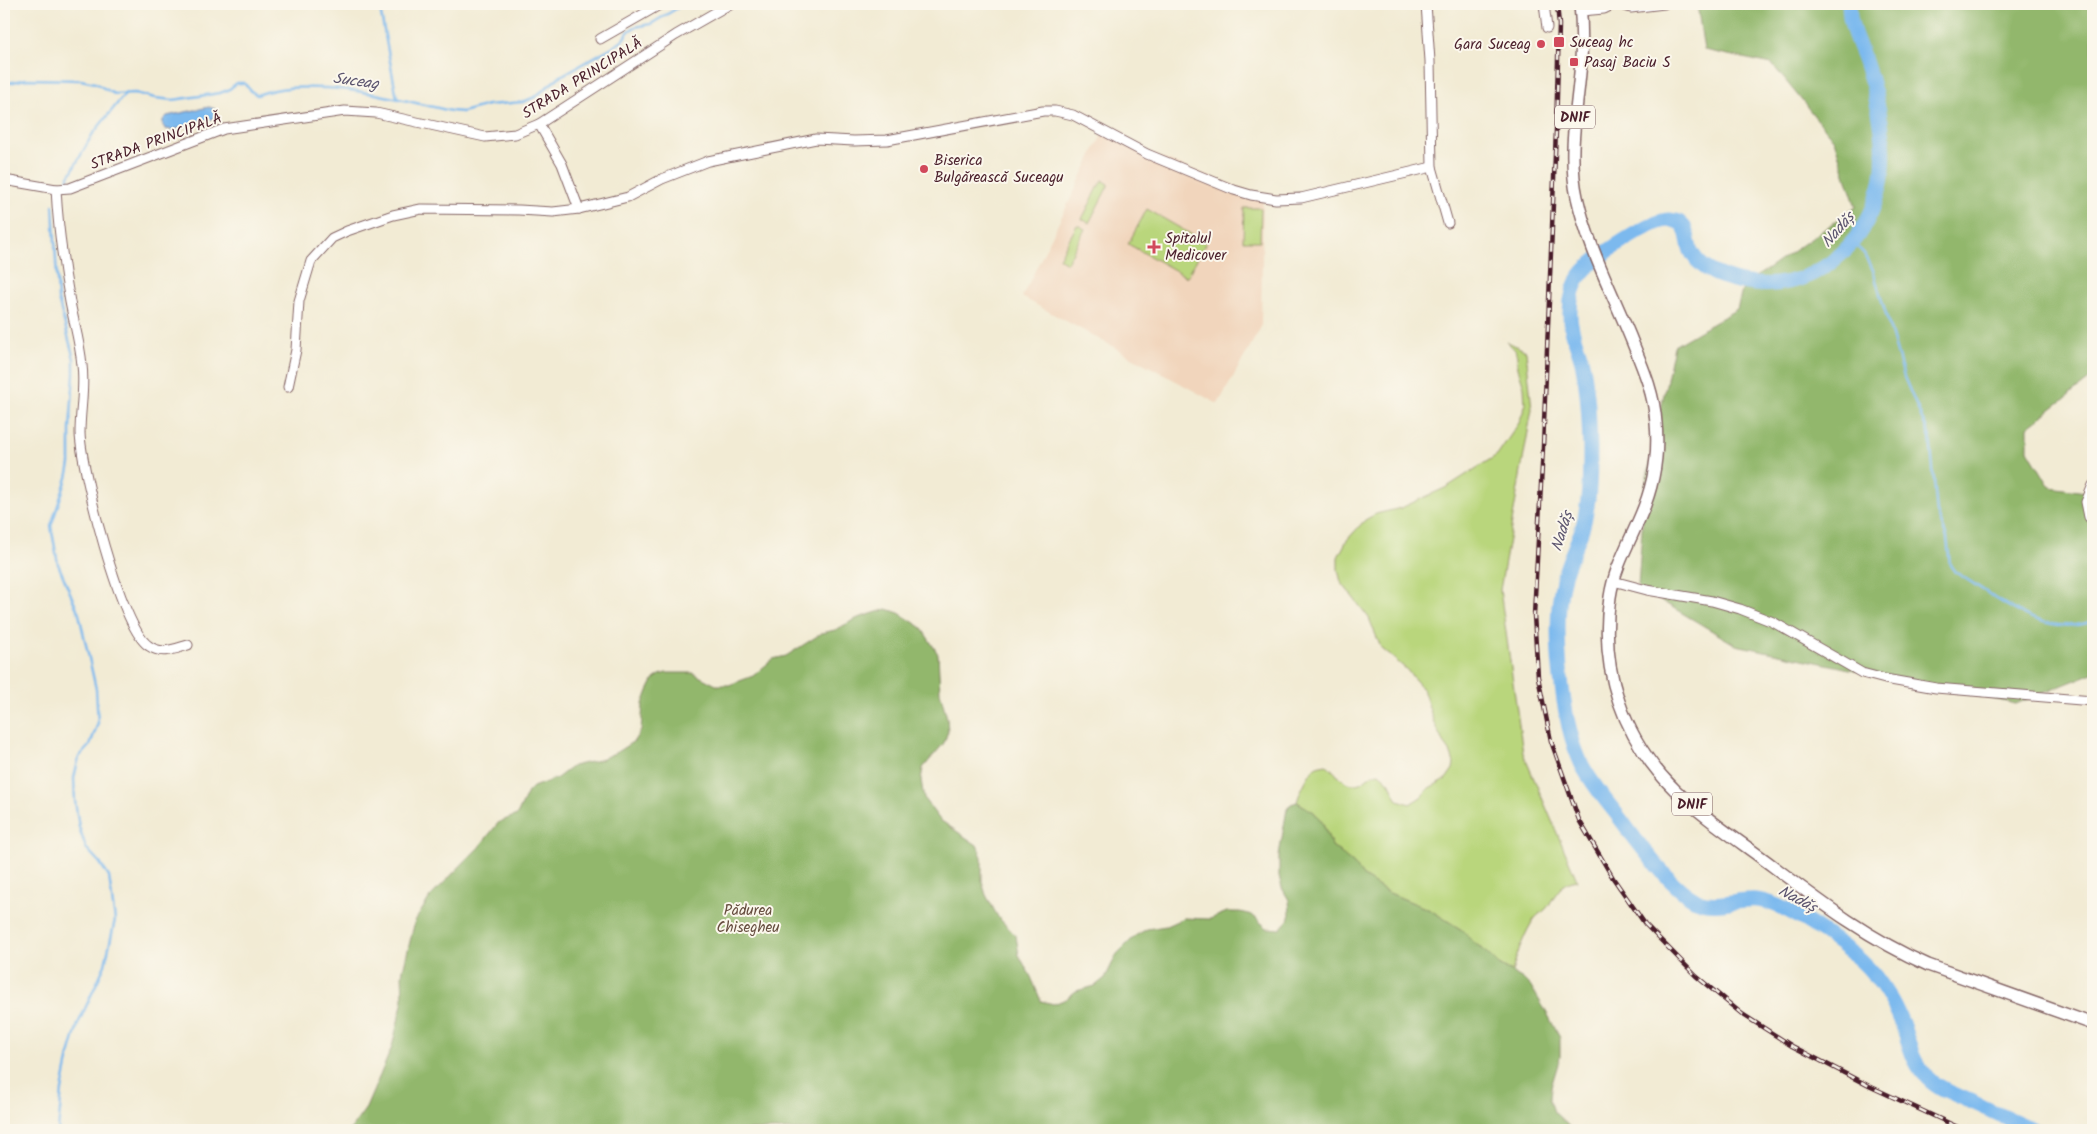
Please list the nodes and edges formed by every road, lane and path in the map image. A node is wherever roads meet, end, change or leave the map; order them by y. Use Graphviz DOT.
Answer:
graph roads {
  1 [pos="662,4"];
  2 [pos="730,4"];
  3 [pos="1426,4"];
  4 [pos="1544,4"];
  5 [pos="1614,4"];
  6 [pos="1619,4"];
  7 [pos="1664,4"];
  8 [pos="1581,7"];
  9 [pos="1547,28"];
  10 [pos="600,39"];
  11 [pos="539,124"];
  12 [pos="1432,167"];
  13 [pos="4,180"];
  14 [pos="56,189"];
  15 [pos="578,209"];
  16 [pos="1448,223"];
  17 [pos="288,387"];
  18 [pos="2093,485"];
  19 [pos="2093,520"];
  20 [pos="1613,581"];
  21 [pos="188,645"];
  22 [pos="2093,701"];
  23 [pos="2093,1024"];
  1 -- 10 [label="street"];
  2 -- 11 [label="street, STRADA PRINCIPALĂ"];
  3 -- 12 [label="street"];
  4 -- 9 [label="street"];
  5 -- 8 [label="street"];
  6 -- 7 [label="street"];
  8 -- 20 [label="main road, DN1F"];
  11 -- 14 [label="street, STRADA PRINCIPALĂ"];
  11 -- 15 [label="street"];
  12 -- 15 [label="street"];
  12 -- 16 [label="street"];
  13 -- 14 [label="street, STRADA PRINCIPALĂ"];
  14 -- 21 [label="street"];
  15 -- 17 [label="street"];
  18 -- 19 [label="street"];
  20 -- 22 [label="street"];
  20 -- 23 [label="main road, DN1F"];
}
